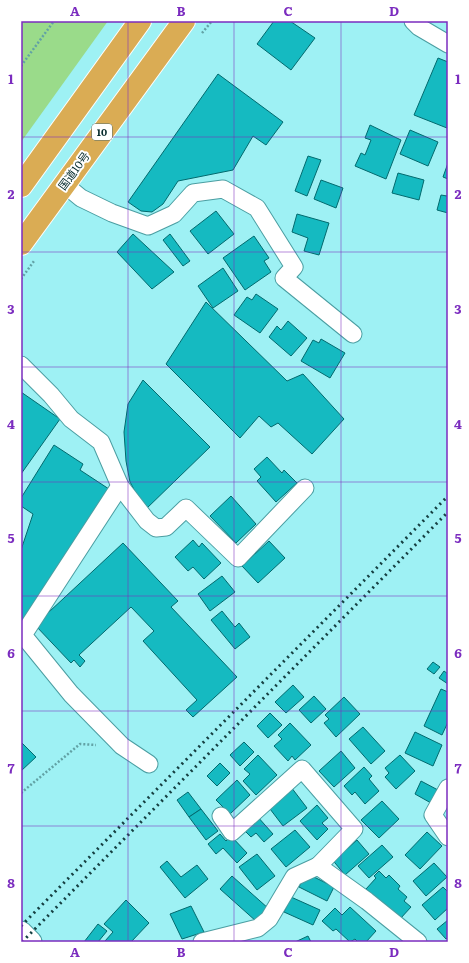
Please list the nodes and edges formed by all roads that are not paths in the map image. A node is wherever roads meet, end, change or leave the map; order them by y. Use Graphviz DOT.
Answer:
graph roads {
  1 [pos="140,21"];
  2 [pos="184,21"];
  3 [pos="413,21"];
  4 [pos="448,44"];
  5 [pos="64,184"];
  6 [pos="21,186"];
  7 [pos="21,244"];
  8 [pos="353,334"];
  9 [pos="21,366"];
  10 [pos="120,486"];
  11 [pos="305,488"];
  12 [pos="149,764"];
  13 [pos="448,788"];
  14 [pos="221,816"];
  15 [pos="448,837"];
  16 [pos="318,866"];
  17 [pos="21,932"];
  18 [pos="31,942"];
  19 [pos="202,942"];
  20 [pos="418,942"];
  1 -- 6 [label="highway"];
  2 -- 5 [label="highway, 国道10号 / 10"];
  3 -- 4 [label="street"];
  5 -- 7 [label="highway, 国道10号 / 10"];
  5 -- 8 [label="street"];
  9 -- 10 [label="street"];
  10 -- 11 [label="street"];
  10 -- 12 [label="street"];
  13 -- 15 [label="street"];
  14 -- 16 [label="street"];
  16 -- 19 [label="street"];
  16 -- 20 [label="street"];
  17 -- 18 [label="street"];
}
